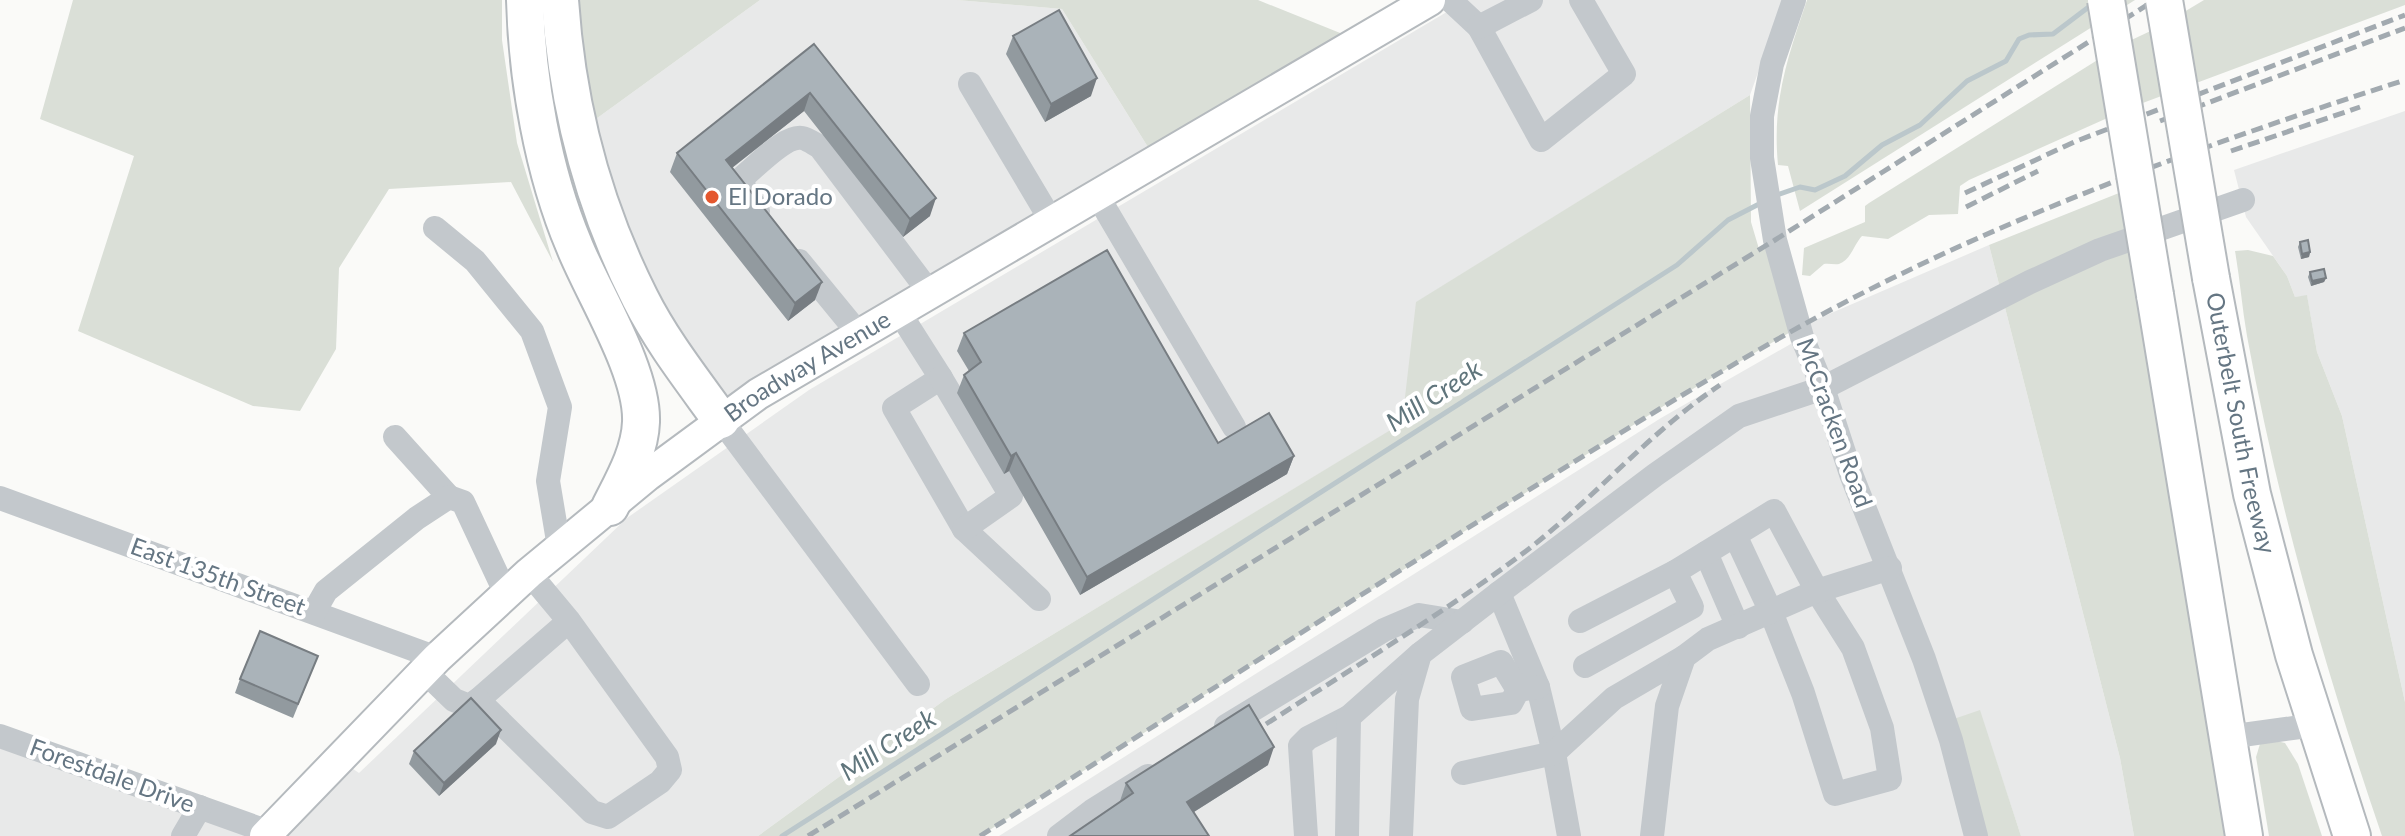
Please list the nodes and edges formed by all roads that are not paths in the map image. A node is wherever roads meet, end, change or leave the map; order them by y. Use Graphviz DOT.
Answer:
graph roads {
  1 [pos="525,0"];
  2 [pos="560,0"];
  3 [pos="1430,0"];
  4 [pos="1450,0"];
  5 [pos="1531,0"];
  6 [pos="1581,0"];
  7 [pos="1794,0"];
  8 [pos="2106,0"];
  9 [pos="2164,0"];
  10 [pos="1479,27"];
  11 [pos="970,84"];
  12 [pos="1097,195"];
  13 [pos="2243,200"];
  14 [pos="1052,222"];
  15 [pos="435,228"];
  16 [pos="930,293"];
  17 [pos="599,299"];
  18 [pos="899,312"];
  19 [pos="859,334"];
  20 [pos="941,378"];
  21 [pos="1823,388"];
  22 [pos="721,420"];
  23 [pos="1234,427"];
  24 [pos="395,437"];
  25 [pos="449,497"];
  26 [pos="0,498"];
  27 [pos="610,507"];
  28 [pos="964,529"];
  29 [pos="1735,535"];
  30 [pos="559,547"];
  31 [pos="1706,553"];
  32 [pos="1890,568"];
  33 [pos="1675,572"];
  34 [pos="529,573"];
  35 [pos="1817,591"];
  36 [pos="1499,593"];
  37 [pos="506,594"];
  38 [pos="1039,599"];
  39 [pos="1692,607"];
  40 [pos="314,612"];
  41 [pos="1771,612"];
  42 [pos="569,621"];
  43 [pos="1580,621"];
  44 [pos="1462,622"];
  45 [pos="1738,627"];
  46 [pos="1708,639"];
  47 [pos="1420,654"];
  48 [pos="1684,657"];
  49 [pos="430,664"];
  50 [pos="1585,666"];
  51 [pos="918,684"];
  52 [pos="478,700"];
  53 [pos="1349,717"];
  54 [pos="2315,725"];
  55 [pos="0,736"];
  56 [pos="2228,737"];
  57 [pos="1206,739"];
  58 [pos="1554,753"];
  59 [pos="1169,763"];
  60 [pos="1463,773"];
  61 [pos="200,807"];
  62 [pos="267,834"];
  63 [pos="183,836"];
  64 [pos="1059,836"];
  65 [pos="1306,836"];
  66 [pos="1347,836"];
  67 [pos="1401,836"];
  68 [pos="1569,836"];
  69 [pos="1652,836"];
  70 [pos="1976,836"];
  71 [pos="2244,836"];
  72 [pos="2352,836"];
  1 -- 17 [label="highway"];
  2 -- 22 [label="highway"];
  3 -- 12 [label="main road, Broadway Avenue"];
  4 -- 10 [label="street"];
  5 -- 10 [label="street"];
  6 -- 10 [label="street"];
  7 -- 21 [label="street, McCracken Road"];
  8 -- 56 [label="highway, bridge"];
  9 -- 54 [label="highway, Outerbelt South Freeway, bridge"];
  11 -- 14 [label="street"];
  12 -- 14 [label="main road, Broadway Avenue"];
  12 -- 23 [label="street"];
  13 -- 21 [label="street"];
  14 -- 16 [label="main road, Broadway Avenue"];
  15 -- 30 [label="street"];
  16 -- 18 [label="main road, Broadway Avenue"];
  16 -- 19 [label="street"];
  17 -- 22 [label="highway"];
  17 -- 27 [label="highway"];
  18 -- 19 [label="main road, Broadway Avenue"];
  18 -- 20 [label="street"];
  19 -- 22 [label="main road, Broadway Avenue"];
  20 -- 28 [label="street"];
  20 -- 28 [label="street"];
  21 -- 32 [label="street, McCracken Road"];
  21 -- 36 [label="street"];
  22 -- 27 [label="main road, Broadway Avenue"];
  22 -- 51 [label="street"];
  24 -- 25 [label="street"];
  25 -- 37 [label="street"];
  25 -- 40 [label="street"];
  26 -- 40 [label="street, East 135th Street"];
  27 -- 30 [label="main road, Broadway Avenue"];
  28 -- 38 [label="street"];
  29 -- 31 [label="street"];
  29 -- 35 [label="street"];
  29 -- 41 [label="street"];
  30 -- 34 [label="main road, Broadway Avenue"];
  31 -- 33 [label="street"];
  31 -- 45 [label="street"];
  32 -- 35 [label="street"];
  32 -- 70 [label="street, McCracken Road"];
  33 -- 39 [label="street"];
  33 -- 43 [label="street"];
  34 -- 37 [label="main road, Broadway Avenue"];
  34 -- 42 [label="street"];
  35 -- 41 [label="street"];
  35 -- 41 [label="street"];
  36 -- 44 [label="street"];
  36 -- 58 [label="street"];
  37 -- 49 [label="main road, Broadway Avenue"];
  39 -- 46 [label="street"];
  39 -- 50 [label="street"];
  40 -- 49 [label="street, East 135th Street"];
  41 -- 45 [label="street"];
  42 -- 52 [label="street"];
  42 -- 52 [label="street"];
  44 -- 47 [label="street"];
  44 -- 57 [label="street"];
  45 -- 46 [label="street"];
  46 -- 48 [label="street"];
  47 -- 53 [label="street"];
  47 -- 67 [label="street"];
  48 -- 58 [label="street"];
  48 -- 69 [label="street"];
  49 -- 52 [label="street"];
  49 -- 62 [label="main road, Broadway Avenue"];
  53 -- 65 [label="street"];
  53 -- 66 [label="street"];
  54 -- 56 [label="street"];
  54 -- 72 [label="highway, Outerbelt South Freeway"];
  55 -- 61 [label="street, Forestdale Drive"];
  56 -- 71 [label="highway"];
  58 -- 60 [label="street"];
  58 -- 68 [label="street"];
  59 -- 64 [label="street"];
  61 -- 62 [label="street, Forestdale Drive"];
  61 -- 63 [label="street"];
}
